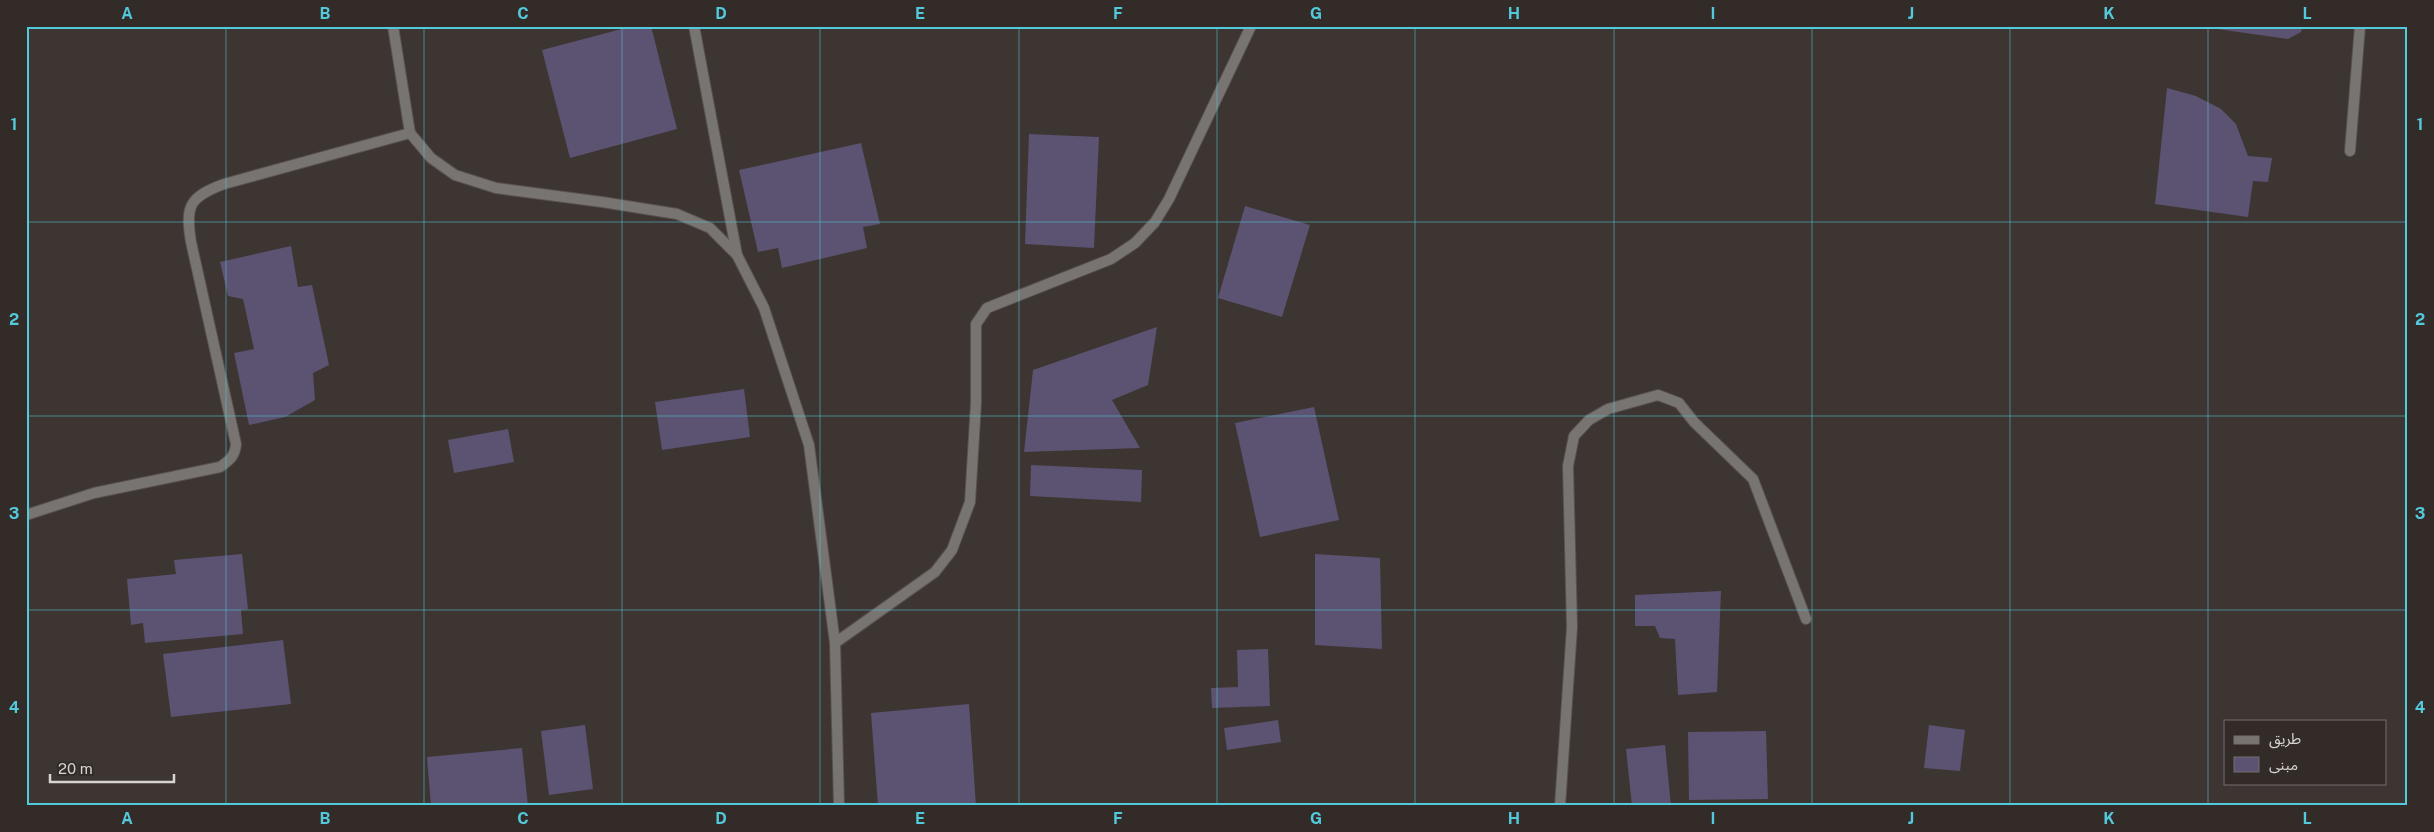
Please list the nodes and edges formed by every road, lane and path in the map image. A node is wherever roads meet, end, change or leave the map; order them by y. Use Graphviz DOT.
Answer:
graph roads {
  1 [pos="393,26"];
  2 [pos="694,26"];
  3 [pos="1251,26"];
  4 [pos="2360,26"];
  5 [pos="410,133"];
  6 [pos="2350,151"];
  7 [pos="737,254"];
  8 [pos="26,515"];
  9 [pos="1806,619"];
  10 [pos="835,643"];
  11 [pos="839,806"];
  12 [pos="1560,806"];
  1 -- 5 [label="street"];
  2 -- 7 [label="street"];
  3 -- 10 [label="street"];
  4 -- 6 [label="street"];
  5 -- 7 [label="street"];
  5 -- 8 [label="street"];
  7 -- 10 [label="street"];
  9 -- 12 [label="street"];
  10 -- 11 [label="street"];
}
